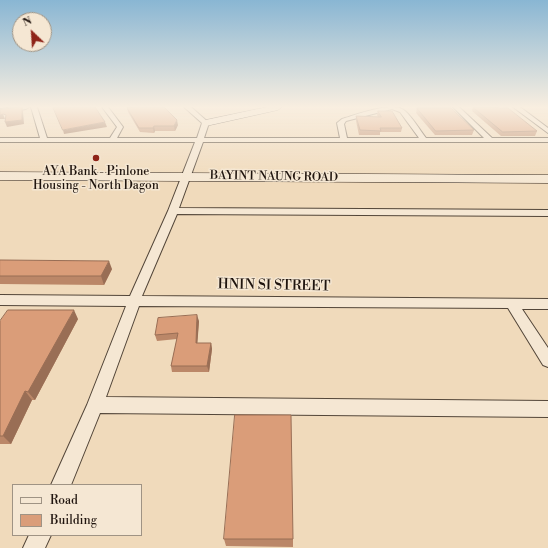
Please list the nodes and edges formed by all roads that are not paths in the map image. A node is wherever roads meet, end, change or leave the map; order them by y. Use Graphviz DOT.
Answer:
graph roads {
  1 [pos="42,133"];
  2 [pos="117,133"];
  3 [pos="203,133"];
  4 [pos="342,133"];
  5 [pos="418,133"];
  6 [pos="482,133"];
  7 [pos="0,140"];
  8 [pos="44,140"];
  9 [pos="112,140"];
  10 [pos="200,140"];
  11 [pos="344,140"];
  12 [pos="424,140"];
  13 [pos="490,140"];
  14 [pos="548,140"];
  15 [pos="0,169"];
  16 [pos="548,170"];
  17 [pos="188,173"];
  18 [pos="419,174"];
  19 [pos="0,176"];
  20 [pos="548,179"];
  21 [pos="173,211"];
  22 [pos="548,213"];
  23 [pos="0,300"];
  24 [pos="134,301"];
  25 [pos="512,304"];
  26 [pos="548,304"];
  27 [pos="548,361"];
  28 [pos="95,405"];
  29 [pos="548,409"];
  30 [pos="61,484"];
  31 [pos="40,536"];
  32 [pos="34,548"];
  1 -- 8 [label="street"];
  2 -- 9 [label="street"];
  3 -- 10 [label="street"];
  4 -- 11 [label="street"];
  5 -- 12 [label="street"];
  6 -- 13 [label="street"];
  7 -- 8 [label="street"];
  8 -- 9 [label="street"];
  9 -- 10 [label="street"];
  10 -- 11 [label="street"];
  10 -- 17 [label="street"];
  11 -- 12 [label="street"];
  12 -- 13 [label="street"];
  13 -- 14 [label="street"];
  15 -- 17 [label="main road, BAYINT NAUNG ROAD"];
  16 -- 18 [label="main road, BAYINT NAUNG ROAD"];
  17 -- 18 [label="main road, BAYINT NAUNG ROAD"];
  17 -- 19 [label="main road, BAYINT NAUNG ROAD"];
  17 -- 21 [label="street"];
  18 -- 20 [label="main road, BAYINT NAUNG ROAD"];
  21 -- 22 [label="street"];
  21 -- 24 [label="street"];
  23 -- 24 [label="street, HNIN SI STREET"];
  24 -- 25 [label="street, HNIN SI STREET"];
  24 -- 28 [label="street"];
  25 -- 26 [label="street, HNIN SI STREET"];
  25 -- 27 [label="street"];
  28 -- 29 [label="street"];
  28 -- 30 [label="street"];
  31 -- 32 [label="street"];
}
